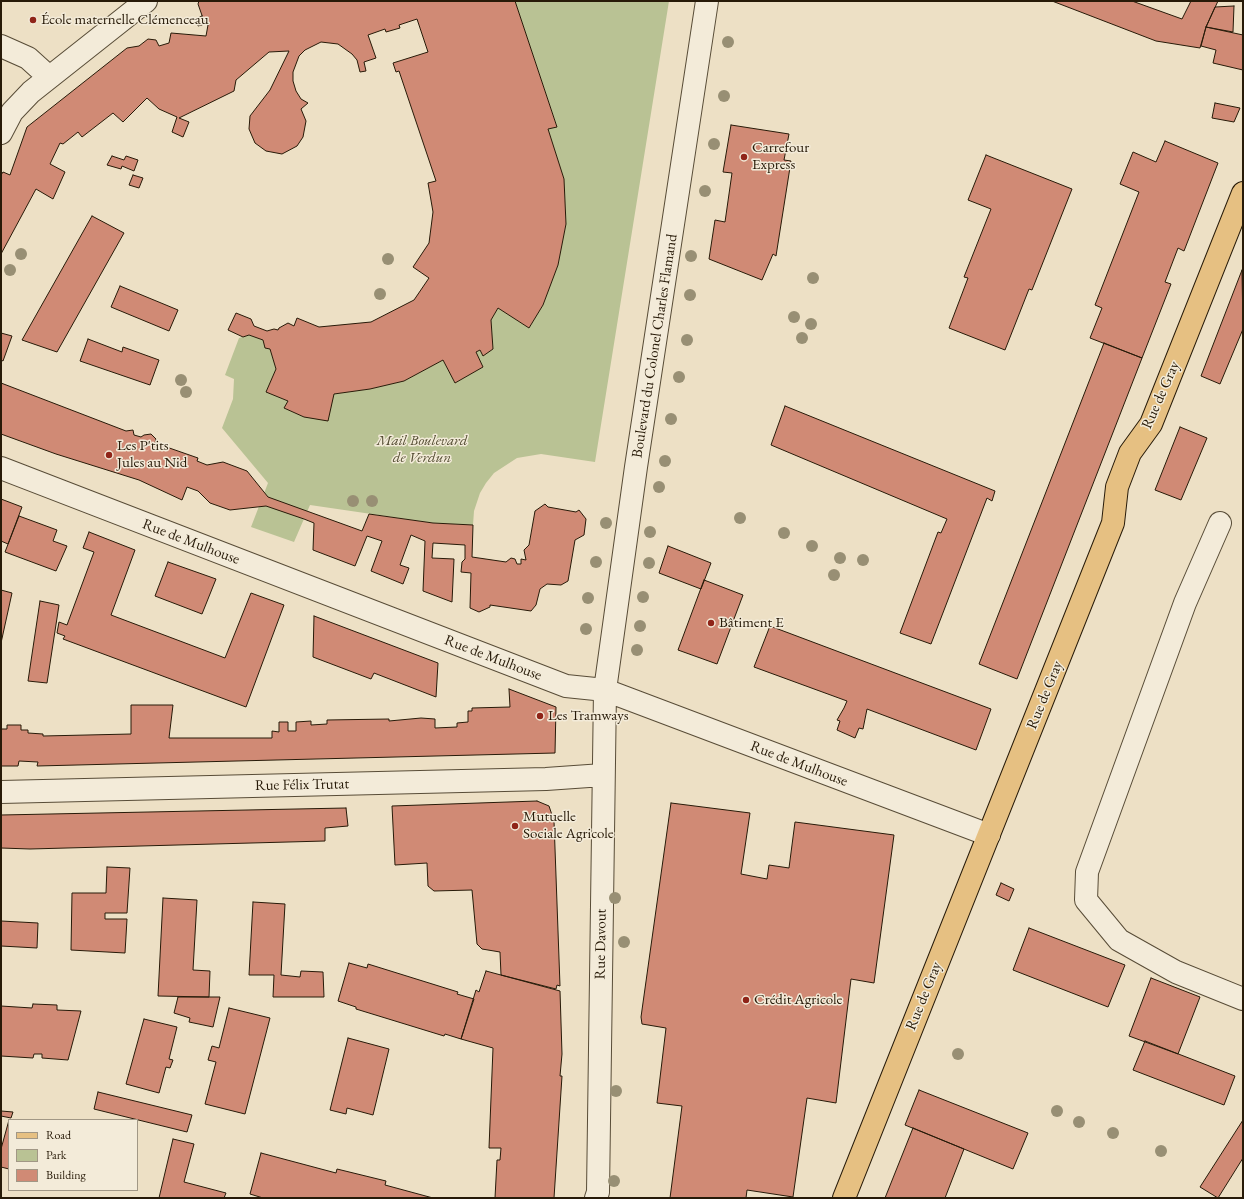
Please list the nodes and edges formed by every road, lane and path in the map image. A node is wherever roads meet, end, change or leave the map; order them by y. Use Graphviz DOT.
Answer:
graph roads {
  1 [pos="146,1"];
  2 [pos="707,1"];
  3 [pos="1,46"];
  4 [pos="50,77"];
  5 [pos="1,132"];
  6 [pos="1243,193"];
  7 [pos="1,468"];
  8 [pos="1220,523"];
  9 [pos="605,690"];
  10 [pos="603,775"];
  11 [pos="1,792"];
  12 [pos="989,835"];
  13 [pos="1243,999"];
  14 [pos="596,1198"];
  15 [pos="844,1198"];
  1 -- 4 [label="street"];
  2 -- 9 [label="street, Boulevard du Colonel Charles Flamand"];
  3 -- 4 [label="street"];
  4 -- 5 [label="street"];
  6 -- 12 [label="main road, Rue de Gray"];
  7 -- 9 [label="street, Rue de Mulhouse"];
  8 -- 13 [label="street"];
  9 -- 10 [label="street, Rue Davout"];
  9 -- 12 [label="street, Rue de Mulhouse"];
  10 -- 11 [label="street, Rue Félix Trutat"];
  10 -- 14 [label="street, Rue Davout"];
  12 -- 15 [label="main road, Rue de Gray"];
}
